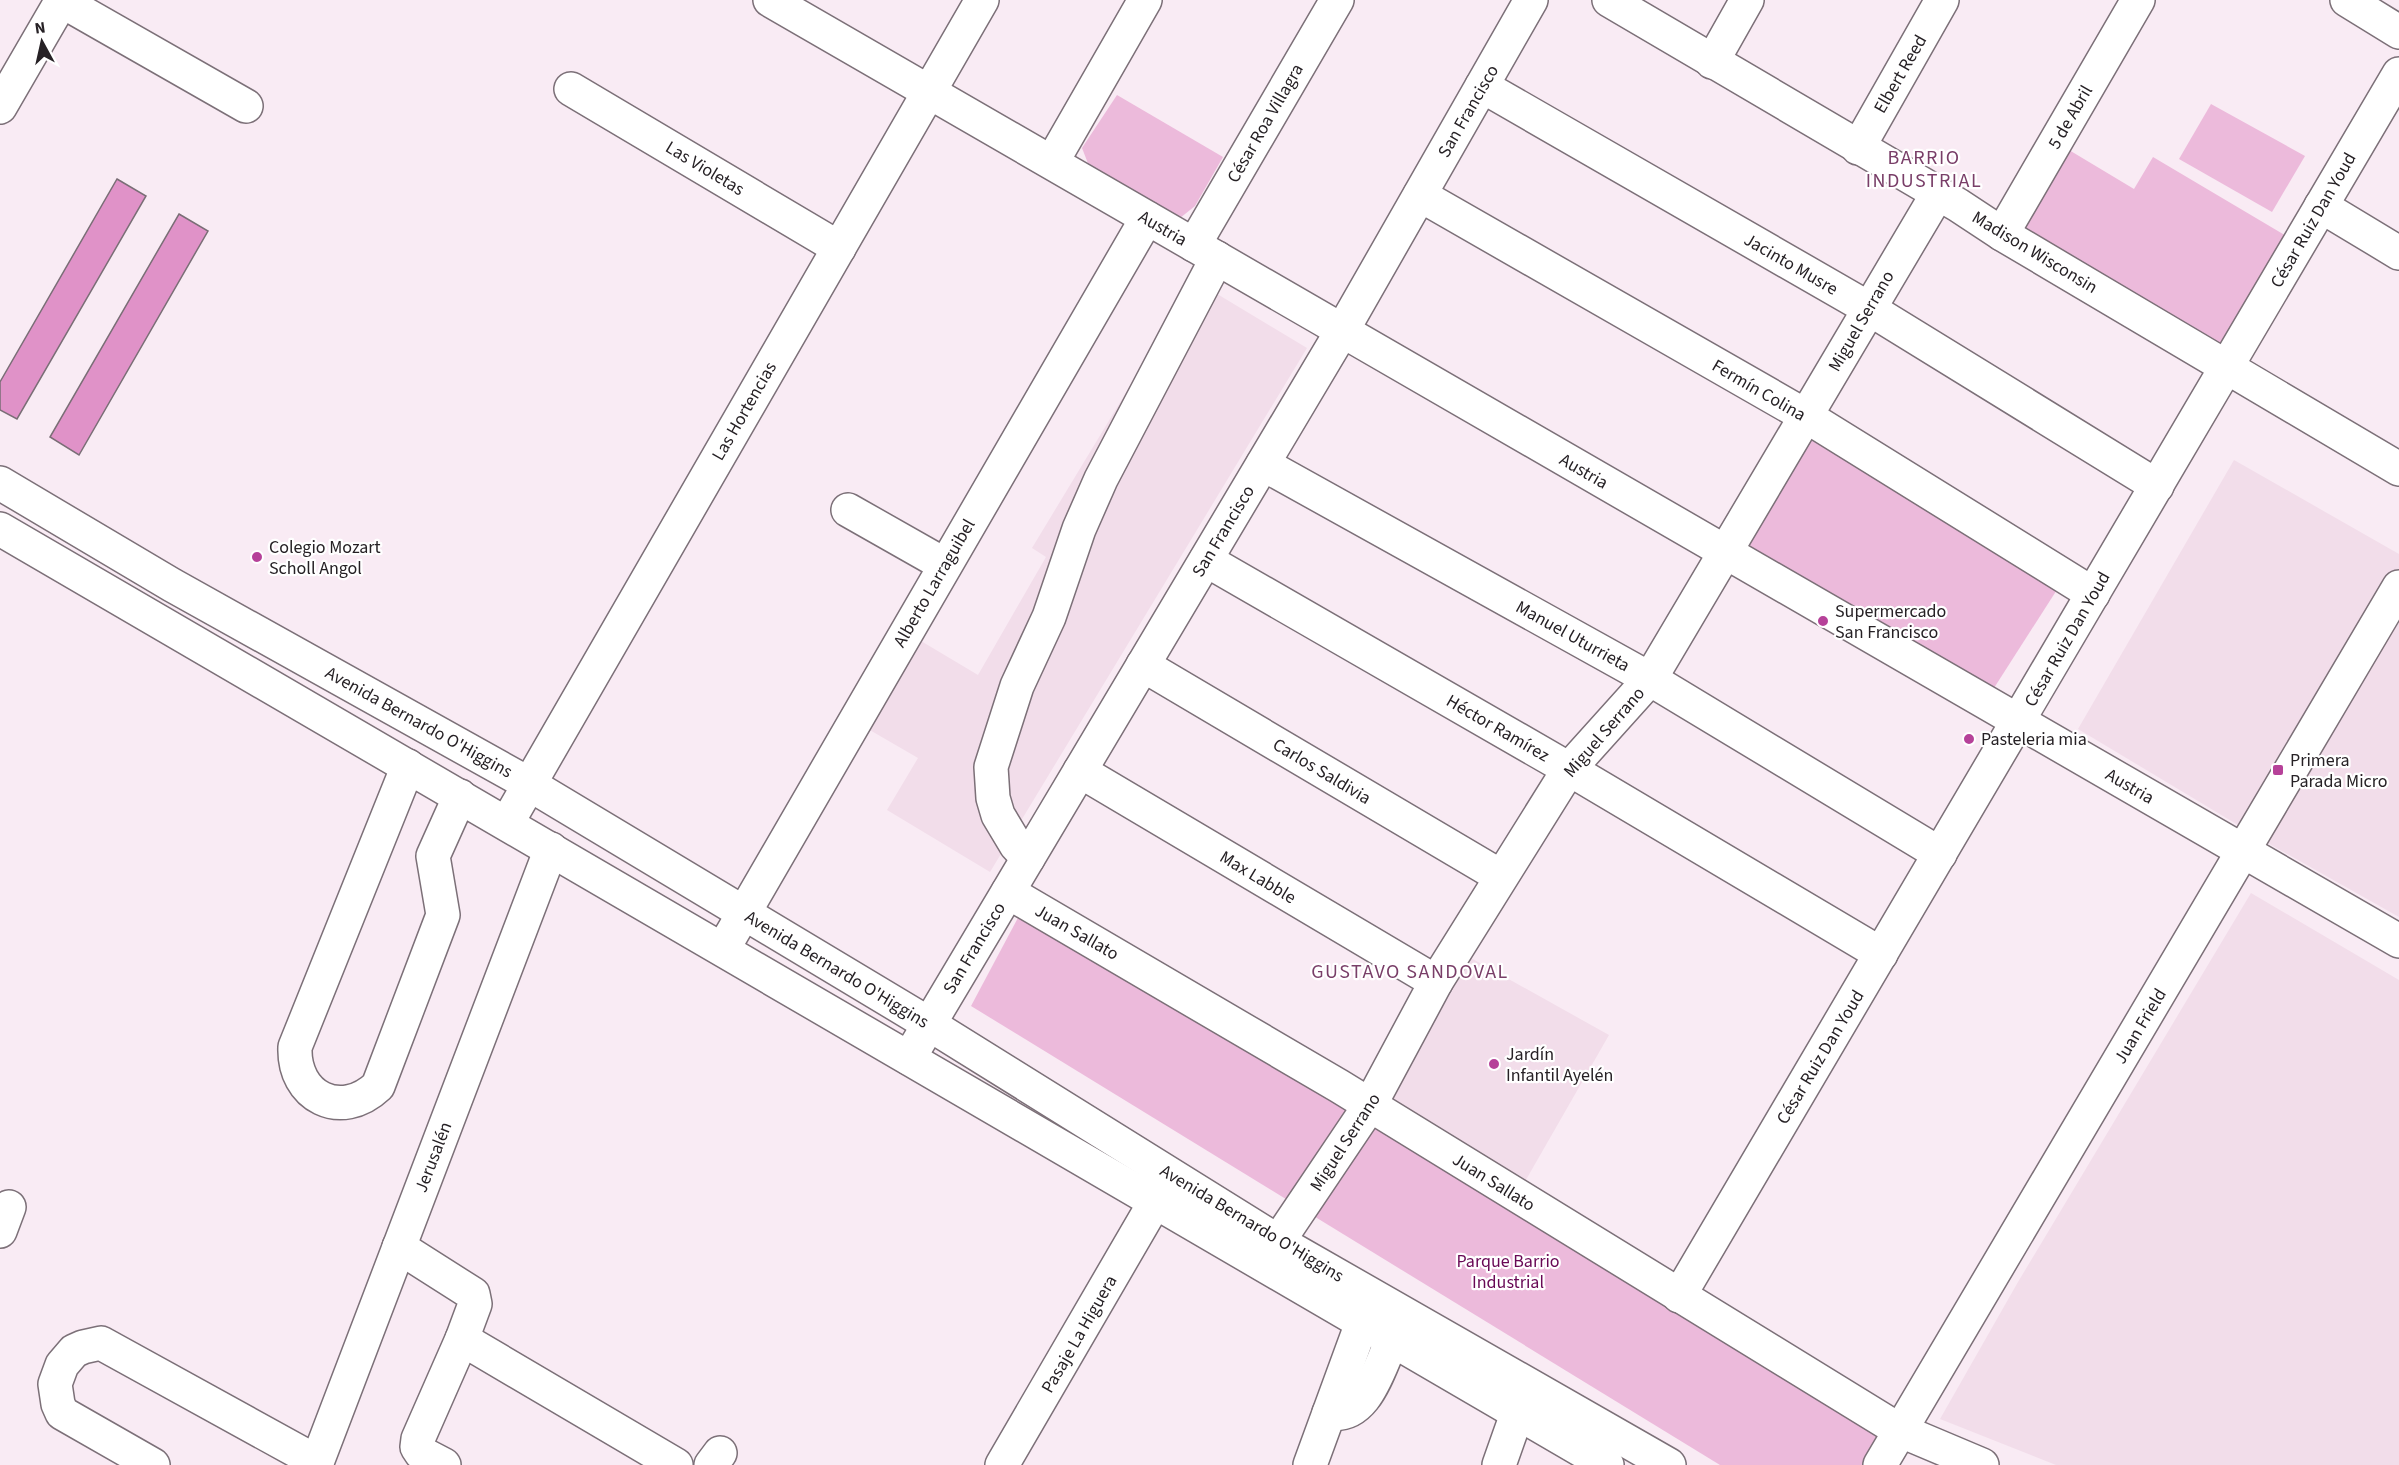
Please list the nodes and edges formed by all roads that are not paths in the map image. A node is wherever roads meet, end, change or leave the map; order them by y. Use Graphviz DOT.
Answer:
graph roads {
  1 [pos="62,0"];
  2 [pos="770,0"];
  3 [pos="982,0"];
  4 [pos="1144,0"];
  5 [pos="1337,0"];
  6 [pos="1532,0"];
  7 [pos="1609,0"];
  8 [pos="1747,0"];
  9 [pos="1942,0"];
  10 [pos="2138,0"];
  11 [pos="2347,0"];
  12 [pos="2399,32"];
  13 [pos="1712,62"];
  14 [pos="2399,74"];
  15 [pos="1482,87"];
  16 [pos="571,89"];
  17 [pos="928,92"];
  18 [pos="246,106"];
  19 [pos="0,107"];
  20 [pos="1858,148"];
  21 [pos="1052,162"];
  22 [pos="1938,193"];
  23 [pos="1420,195"];
  24 [pos="2321,206"];
  25 [pos="1147,218"];
  26 [pos="2002,234"];
  27 [pos="839,248"];
  28 [pos="1205,252"];
  29 [pos="2399,253"];
  30 [pos="1868,308"];
  31 [pos="1342,331"];
  32 [pos="2227,367"];
  33 [pos="1806,416"];
  34 [pos="1263,464"];
  35 [pos="2399,469"];
  36 [pos="0,483"];
  37 [pos="2157,486"];
  38 [pos="0,509"];
  39 [pos="848,510"];
  40 [pos="0,529"];
  41 [pos="90,536"];
  42 [pos="1725,552"];
  43 [pos="1206,560"];
  44 [pos="945,565"];
  45 [pos="2399,587"];
  46 [pos="2093,594"];
  47 [pos="1143,665"];
  48 [pos="1650,679"];
  49 [pos="2018,721"];
  50 [pos="408,766"];
  51 [pos="1569,769"];
  52 [pos="1080,771"];
  53 [pos="529,784"];
  54 [pos="460,796"];
  55 [pos="507,823"];
  56 [pos="551,849"];
  57 [pos="2243,852"];
  58 [pos="1940,854"];
  59 [pos="1028,858"];
  60 [pos="1500,876"];
  61 [pos="1008,892"];
  62 [pos="743,913"];
  63 [pos="2399,941"];
  64 [pos="723,949"];
  65 [pos="1881,954"];
  66 [pos="1436,982"];
  67 [pos="929,1024"];
  68 [pos="909,1059"];
  69 [pos="1370,1106"];
  70 [pos="1155,1202"];
  71 [pos="399,1247"];
  72 [pos="1270,1254"];
  73 [pos="1679,1296"];
  74 [pos="1362,1323"];
  75 [pos="462,1339"];
  76 [pos="1392,1341"];
  77 [pos="1329,1413"];
  78 [pos="1517,1414"];
  79 [pos="1899,1430"];
  80 [pos="317,1464"];
  81 [pos="153,1465"];
  82 [pos="444,1465"];
  83 [pos="676,1465"];
  84 [pos="1002,1465"];
  85 [pos="1310,1465"];
  86 [pos="1499,1465"];
  87 [pos="1607,1465"];
  88 [pos="1669,1465"];
  89 [pos="1880,1465"];
  90 [pos="1982,1465"];
  1 -- 18 [label="street"];
  1 -- 19 [label="street"];
  2 -- 17 [label="street, Austria"];
  3 -- 17 [label="street, Las Hortencias"];
  4 -- 21 [label="street"];
  5 -- 28 [label="street, César Roa Villagra"];
  6 -- 15 [label="street, San Francisco"];
  7 -- 13 [label="street, Madison Wisconsin"];
  8 -- 13 [label="street"];
  9 -- 20 [label="street, Elbert Reed"];
  10 -- 26 [label="street, 5 de Abril"];
  11 -- 12 [label="street"];
  13 -- 20 [label="street, Madison Wisconsin"];
  14 -- 24 [label="street, César Ruiz Dan Youd"];
  15 -- 23 [label="street, San Francisco"];
  15 -- 30 [label="street, Jacinto Musre"];
  16 -- 27 [label="street, Las Violetas"];
  17 -- 21 [label="street, Austria"];
  17 -- 27 [label="street, Las Hortencias"];
  20 -- 22 [label="street, Madison Wisconsin"];
  21 -- 25 [label="street, Austria"];
  22 -- 26 [label="street, Madison Wisconsin"];
  22 -- 30 [label="street, Miguel Serrano"];
  23 -- 31 [label="street, San Francisco"];
  23 -- 33 [label="street, Fermín Colina"];
  24 -- 29 [label="street"];
  24 -- 32 [label="street, César Ruiz Dan Youd"];
  25 -- 28 [label="street, Austria"];
  25 -- 44 [label="street, Alberto Larraguibel"];
  26 -- 32 [label="street, Madison Wisconsin"];
  27 -- 53 [label="street, Las Hortencias"];
  28 -- 31 [label="street, Austria"];
  28 -- 59 [label="street, César Roa Villagra"];
  30 -- 33 [label="street, Miguel Serrano"];
  30 -- 37 [label="street, Jacinto Musre"];
  31 -- 34 [label="street, San Francisco"];
  31 -- 42 [label="street, Austria"];
  32 -- 35 [label="street, Madison Wisconsin"];
  32 -- 37 [label="street, César Ruiz Dan Youd"];
  33 -- 42 [label="street, Miguel Serrano"];
  33 -- 46 [label="street, Fermín Colina"];
  34 -- 43 [label="street, San Francisco"];
  34 -- 48 [label="street, Manuel Uturrieta"];
  36 -- 41 [label="street, Avenida Bernardo O'Higgins"];
  37 -- 46 [label="street, César Ruiz Dan Youd"];
  38 -- 41 [label="street"];
  39 -- 44 [label="street"];
  40 -- 50 [label="street, Avenida Bernardo O'Higgins"];
  41 -- 53 [label="street, Avenida Bernardo O'Higgins"];
  42 -- 48 [label="street, Miguel Serrano"];
  42 -- 49 [label="street, Austria"];
  43 -- 47 [label="street, San Francisco"];
  43 -- 51 [label="street, Héctor Ramírez"];
  44 -- 62 [label="street, Alberto Larraguibel"];
  45 -- 57 [label="street, Juan Frield"];
  46 -- 49 [label="street, César Ruiz Dan Youd"];
  47 -- 52 [label="street, San Francisco"];
  47 -- 60 [label="street, Carlos Saldivia"];
  48 -- 51 [label="street, Miguel Serrano"];
  48 -- 58 [label="street, Manuel Uturrieta"];
  49 -- 57 [label="street, Austria"];
  49 -- 58 [label="street, César Ruiz Dan Youd"];
  50 -- 54 [label="street, Avenida Bernardo O'Higgins"];
  50 -- 54 [label="street"];
  51 -- 60 [label="street, Miguel Serrano"];
  51 -- 65 [label="street, Héctor Ramírez"];
  52 -- 59 [label="street, San Francisco"];
  52 -- 66 [label="street, Max Labble"];
  53 -- 55 [label="street, Las Hortencias"];
  53 -- 62 [label="street, Avenida Bernardo O'Higgins"];
  54 -- 55 [label="street, Avenida Bernardo O'Higgins"];
  55 -- 56 [label="street, Avenida Bernardo O'Higgins"];
  56 -- 64 [label="street, Avenida Bernardo O'Higgins"];
  56 -- 71 [label="street, Jerusalén"];
  57 -- 63 [label="street, Austria"];
  57 -- 79 [label="street, Juan Frield"];
  58 -- 65 [label="street, César Ruiz Dan Youd"];
  59 -- 61 [label="street, San Francisco"];
  60 -- 66 [label="street, Miguel Serrano"];
  61 -- 67 [label="street, San Francisco"];
  61 -- 69 [label="street, Juan Sallato"];
  62 -- 64 [label="street, Alberto Larraguibel"];
  62 -- 67 [label="street, Avenida Bernardo O'Higgins"];
  64 -- 68 [label="street, Avenida Bernardo O'Higgins"];
  65 -- 73 [label="street, César Ruiz Dan Youd"];
  66 -- 69 [label="street, Miguel Serrano"];
  67 -- 68 [label="street, San Francisco"];
  67 -- 72 [label="street, Avenida Bernardo O'Higgins"];
  68 -- 70 [label="street, Avenida Bernardo O'Higgins"];
  69 -- 72 [label="street, Miguel Serrano"];
  69 -- 73 [label="street, Juan Sallato"];
  70 -- 72 [label="street, Avenida Bernardo O'Higgins"];
  70 -- 84 [label="street, Pasaje La Higuera"];
  71 -- 75 [label="street"];
  71 -- 80 [label="street, Jerusalén"];
  72 -- 74 [label="street, Avenida Bernardo O'Higgins"];
  72 -- 88 [label="street, Avenida Bernardo O'Higgins"];
  73 -- 79 [label="street, Juan Sallato"];
  74 -- 76 [label="street, Avenida Bernardo O'Higgins"];
  74 -- 77 [label="street"];
  75 -- 82 [label="street"];
  75 -- 83 [label="street"];
  76 -- 77 [label="street"];
  76 -- 78 [label="street, Avenida Bernardo O'Higgins"];
  77 -- 85 [label="street"];
  78 -- 86 [label="street"];
  78 -- 87 [label="street, Avenida Bernardo O'Higgins"];
  79 -- 89 [label="street, Juan Frield"];
  79 -- 90 [label="street, Juan Sallato"];
  80 -- 81 [label="street"];
}
